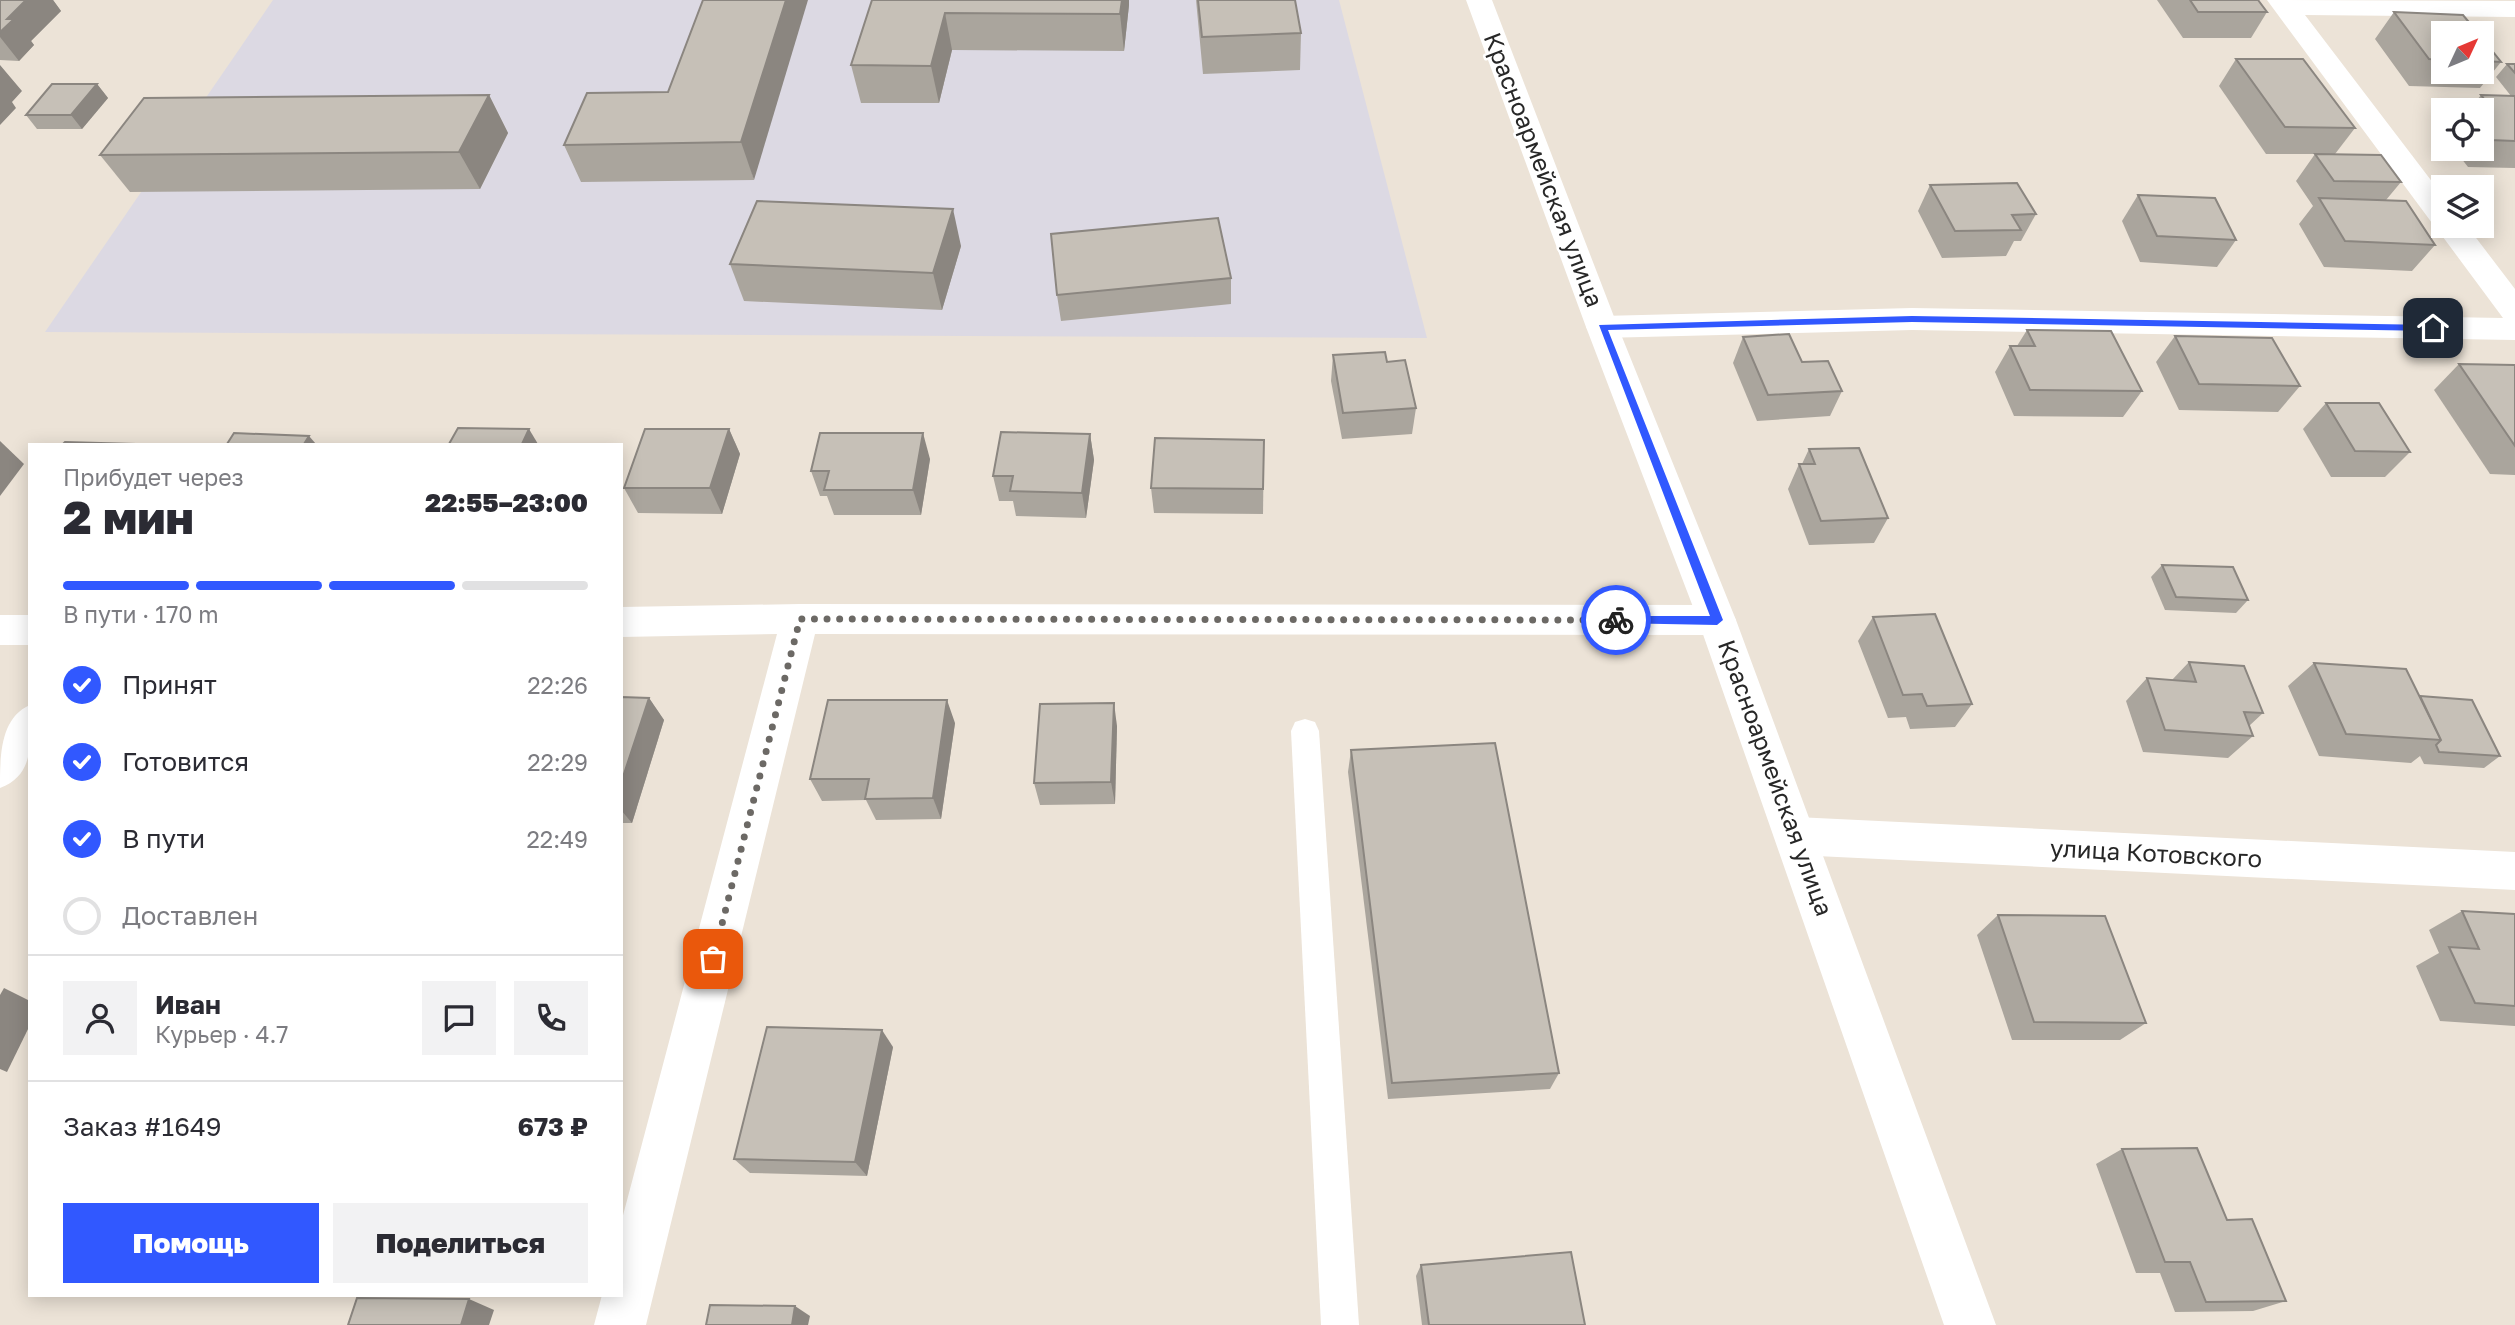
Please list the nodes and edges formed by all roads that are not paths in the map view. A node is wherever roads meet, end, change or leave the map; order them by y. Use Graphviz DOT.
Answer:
graph roads {
  1 [pos="1479,0"];
  2 [pos="2283,3"];
  3 [pos="2515,9"];
  4 [pos="2431,199"];
  5 [pos="2460,238"];
  6 [pos="2515,311"];
  7 [pos="1602,327"];
  8 [pos="2515,329"];
  9 [pos="800,619"];
  10 [pos="1717,620"];
  11 [pos="623,621"];
  12 [pos="0,630"];
  13 [pos="28,630"];
  14 [pos="28,725"];
  15 [pos="1305,731"];
  16 [pos="0,769"];
  17 [pos="1796,836"];
  18 [pos="2515,871"];
  19 [pos="620,1325"];
  20 [pos="1340,1325"];
  21 [pos="1970,1325"];
  1 -- 7 [label="street, Красноармейская улица"];
  2 -- 3 [label="street"];
  2 -- 4 [label="street"];
  5 -- 6 [label="street"];
  7 -- 8 [label="street"];
  7 -- 10 [label="street, Красноармейская улица"];
  9 -- 10 [label="street"];
  9 -- 11 [label="street"];
  9 -- 19 [label="street"];
  10 -- 17 [label="street, Красноармейская улица"];
  12 -- 13 [label="street"];
  14 -- 16 [label="street"];
  15 -- 20 [label="lane"];
  17 -- 18 [label="street, улица Котовского"];
  17 -- 21 [label="street, Красноармейская улица"];
}
